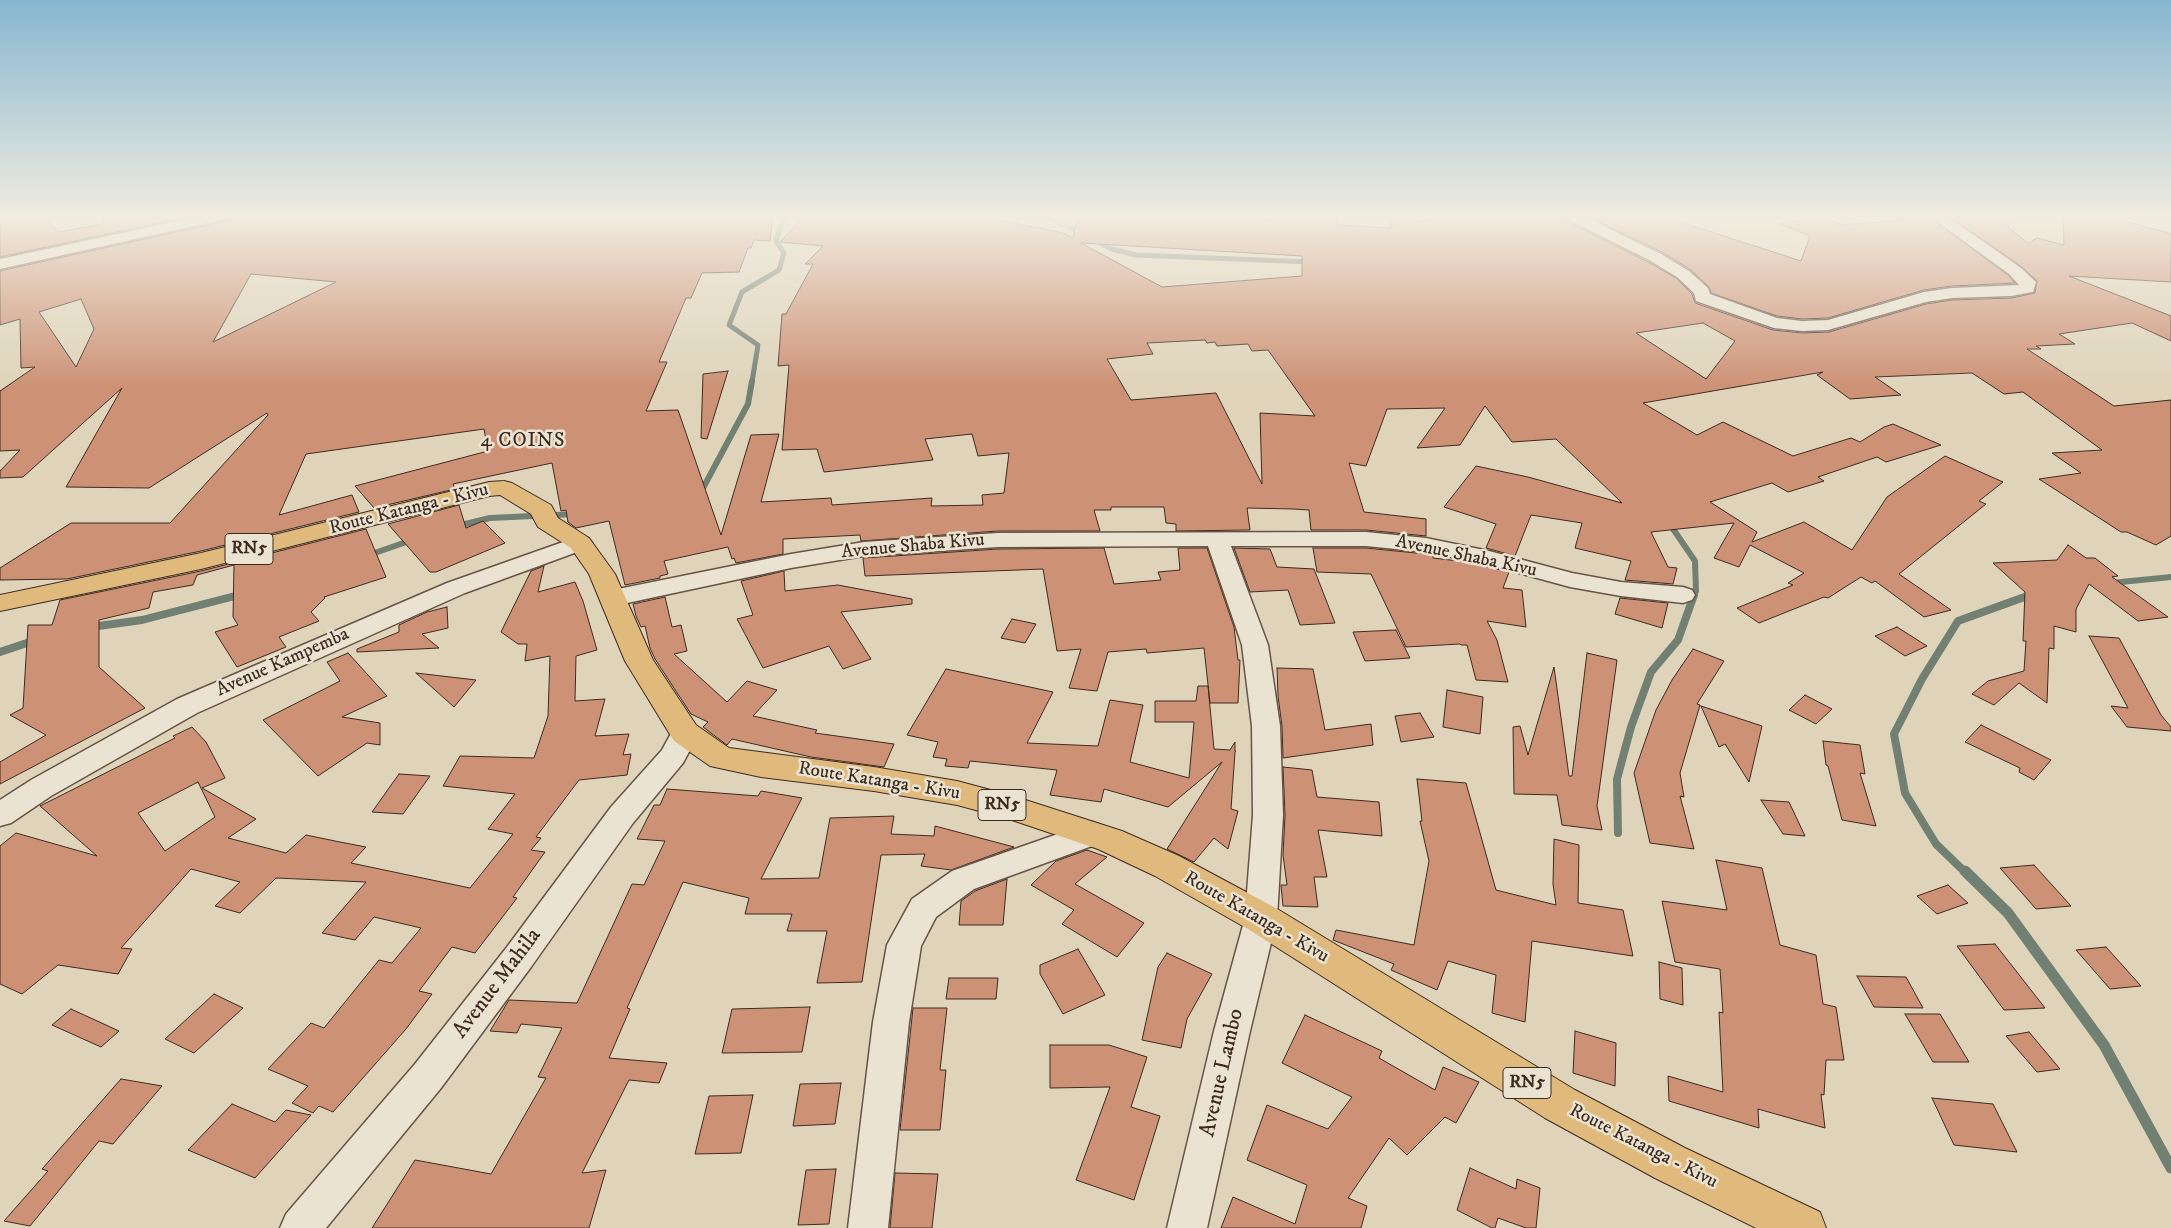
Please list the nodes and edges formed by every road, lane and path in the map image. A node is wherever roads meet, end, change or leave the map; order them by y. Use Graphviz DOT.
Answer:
graph roads {
  1 [pos="1680,272"];
  2 [pos="2016,272"];
  3 [pos="1217,539"];
  4 [pos="580,543"];
  5 [pos="1683,595"];
  6 [pos="613,598"];
  7 [pos="0,603"];
  8 [pos="686,733"];
  9 [pos="0,815"];
  10 [pos="1092,834"];
  11 [pos="1261,918"];
  12 [pos="300,1228"];
  13 [pos="868,1228"];
  14 [pos="1186,1228"];
  15 [pos="1804,1228"];
  1 -- 2 [label="street"];
  3 -- 5 [label="street, Avenue Shaba Kivu"];
  3 -- 6 [label="street, Avenue Shaba Kivu"];
  3 -- 11 [label="street"];
  4 -- 6 [label="highway, Route Katanga - Kivu / RN5"];
  4 -- 7 [label="highway, Route Katanga - Kivu / RN5"];
  4 -- 9 [label="street, Avenue Kampemba"];
  6 -- 8 [label="highway, Route Katanga - Kivu / RN5"];
  8 -- 10 [label="highway, Route Katanga - Kivu / RN5"];
  8 -- 12 [label="street, Avenue Mahila"];
  10 -- 11 [label="highway, Route Katanga - Kivu / RN5"];
  10 -- 13 [label="street"];
  11 -- 14 [label="street, Avenue Lambo"];
  11 -- 15 [label="highway, Route Katanga - Kivu / RN5"];
}
